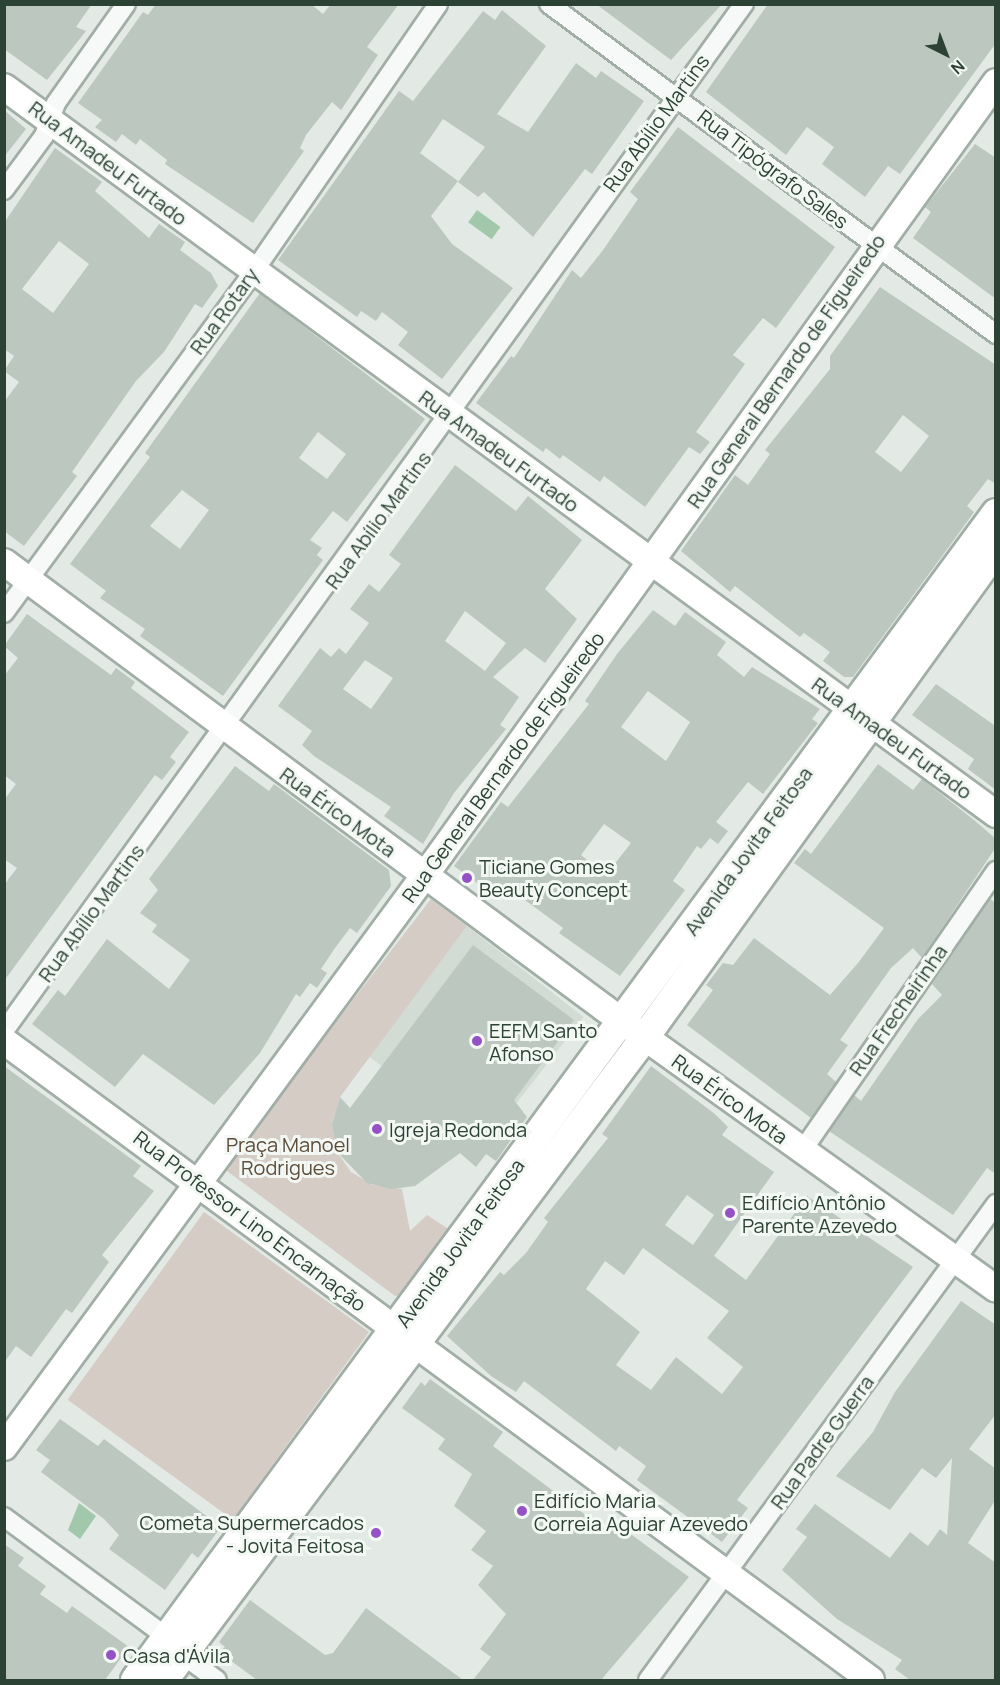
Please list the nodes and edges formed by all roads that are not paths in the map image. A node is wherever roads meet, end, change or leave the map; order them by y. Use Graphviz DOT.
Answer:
graph roads {
  1 [pos="126,4"];
  2 [pos="438,4"];
  3 [pos="549,4"];
  4 [pos="744,4"];
  5 [pos="996,82"];
  6 [pos="4,87"];
  7 [pos="675,95"];
  8 [pos="48,119"];
  9 [pos="4,190"];
  10 [pos="874,246"];
  11 [pos="254,271"];
  12 [pos="996,334"];
  13 [pos="448,414"];
  14 [pos="996,513"];
  15 [pos="996,550"];
  16 [pos="4,562"];
  17 [pos="651,562"];
  18 [pos="29,580"];
  19 [pos="4,614"];
  20 [pos="861,715"];
  21 [pos="226,730"];
  22 [pos="996,814"];
  23 [pos="996,871"];
  24 [pos="424,876"];
  25 [pos="634,1029"];
  26 [pos="4,1031"];
  27 [pos="4,1041"];
  28 [pos="802,1150"];
  29 [pos="199,1182"];
  30 [pos="996,1204"];
  31 [pos="954,1259"];
  32 [pos="996,1289"];
  33 [pos="405,1337"];
  34 [pos="4,1447"];
  35 [pos="4,1517"];
  36 [pos="728,1572"];
  37 [pos="175,1646"];
  38 [pos="135,1680"];
  39 [pos="164,1680"];
  40 [pos="217,1680"];
  41 [pos="648,1680"];
  42 [pos="871,1680"];
  1 -- 8 [label="street"];
  2 -- 11 [label="street, Rua Rotary"];
  3 -- 7 [label="street, Rua Tipógrafo Sales"];
  4 -- 7 [label="street, Rua Abílio Martins"];
  5 -- 10 [label="street, Rua General Bernardo de Figueiredo"];
  6 -- 8 [label="street, Rua Amadeu Furtado"];
  7 -- 10 [label="street, Rua Tipógrafo Sales"];
  7 -- 13 [label="street, Rua Abílio Martins"];
  8 -- 9 [label="street"];
  8 -- 11 [label="street, Rua Amadeu Furtado"];
  10 -- 12 [label="street, Rua Tipógrafo Sales"];
  10 -- 17 [label="street, Rua General Bernardo de Figueiredo"];
  11 -- 13 [label="street, Rua Amadeu Furtado"];
  11 -- 18 [label="street, Rua Rotary"];
  13 -- 17 [label="street, Rua Amadeu Furtado"];
  13 -- 21 [label="street, Rua Abílio Martins"];
  14 -- 20 [label="main road, Avenida Jovita Feitosa"];
  15 -- 20 [label="main road, Avenida Jovita Feitosa"];
  16 -- 18 [label="street, Rua Érico Mota"];
  17 -- 20 [label="street, Rua Amadeu Furtado"];
  17 -- 24 [label="street, Rua General Bernardo de Figueiredo"];
  18 -- 19 [label="street, Rua Rotary"];
  18 -- 21 [label="street, Rua Érico Mota"];
  20 -- 22 [label="street, Rua Amadeu Furtado"];
  20 -- 25 [label="main road, Avenida Jovita Feitosa"];
  21 -- 24 [label="street, Rua Érico Mota"];
  21 -- 26 [label="street, Rua Abílio Martins"];
  23 -- 28 [label="street, Rua Frecheirinha"];
  24 -- 25 [label="street, Rua Érico Mota"];
  24 -- 29 [label="street, Rua General Bernardo de Figueiredo"];
  25 -- 28 [label="street, Rua Érico Mota"];
  25 -- 33 [label="main road, Avenida Jovita Feitosa"];
  27 -- 29 [label="street, Rua Professor Lino Encarnação"];
  28 -- 31 [label="street, Rua Érico Mota"];
  29 -- 33 [label="street, Rua Professor Lino Encarnação"];
  29 -- 34 [label="street, Rua General Bernardo de Figueiredo"];
  30 -- 31 [label="street, Rua Padre Guerra"];
  31 -- 32 [label="street, Rua Érico Mota"];
  31 -- 36 [label="street, Rua Padre Guerra"];
  33 -- 36 [label="street, Rua Professor Lino Encarnação"];
  33 -- 37 [label="main road, Avenida Jovita Feitosa"];
  35 -- 37 [label="street"];
  36 -- 41 [label="street, Rua Padre Guerra"];
  36 -- 42 [label="street, Rua Professor Lino Encarnação"];
  37 -- 38 [label="main road, Avenida Jovita Feitosa"];
  37 -- 39 [label="main road, Avenida Jovita Feitosa"];
  37 -- 40 [label="street"];
}
